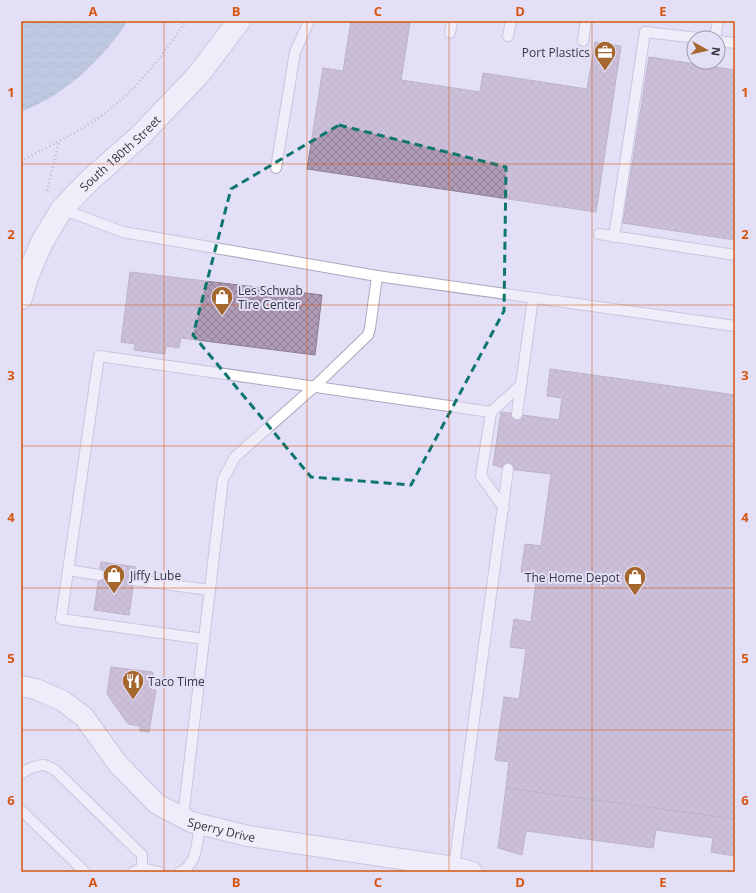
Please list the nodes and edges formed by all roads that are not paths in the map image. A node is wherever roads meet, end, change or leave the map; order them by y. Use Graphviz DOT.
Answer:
graph roads {
  1 [pos="239,21"];
  2 [pos="309,21"];
  3 [pos="452,21"];
  4 [pos="511,21"];
  5 [pos="586,21"];
  6 [pos="450,33"];
  7 [pos="508,36"];
  8 [pos="686,37"];
  9 [pos="583,40"];
  10 [pos="276,168"];
  11 [pos="62,209"];
  12 [pos="599,234"];
  13 [pos="614,237"];
  14 [pos="735,255"];
  15 [pos="377,276"];
  16 [pos="21,298"];
  17 [pos="533,298"];
  18 [pos="735,326"];
  19 [pos="521,385"];
  20 [pos="314,387"];
  21 [pos="491,412"];
  22 [pos="517,414"];
  23 [pos="508,469"];
  24 [pos="504,508"];
  25 [pos="68,570"];
  26 [pos="99,575"];
  27 [pos="134,580"];
  28 [pos="210,590"];
  29 [pos="204,639"];
  30 [pos="21,686"];
  31 [pos="21,774"];
  32 [pos="21,810"];
  33 [pos="191,820"];
  34 [pos="463,869"];
  35 [pos="138,870"];
  36 [pos="85,872"];
  37 [pos="159,872"];
  38 [pos="180,872"];
  1 -- 11 [label="main road, South 180th Street"];
  2 -- 10 [label="lane"];
  3 -- 6 [label="lane"];
  4 -- 7 [label="lane"];
  5 -- 9 [label="lane"];
  8 -- 13 [label="lane"];
  11 -- 15 [label="lane"];
  11 -- 16 [label="main road, South 180th Street"];
  12 -- 13 [label="lane"];
  13 -- 14 [label="lane"];
  15 -- 17 [label="lane"];
  15 -- 20 [label="lane"];
  17 -- 18 [label="lane"];
  17 -- 19 [label="lane"];
  19 -- 21 [label="lane"];
  19 -- 22 [label="lane"];
  20 -- 21 [label="lane"];
  20 -- 25 [label="lane"];
  20 -- 28 [label="lane"];
  21 -- 24 [label="lane"];
  23 -- 24 [label="lane"];
  24 -- 34 [label="lane"];
  25 -- 26 [label="lane"];
  25 -- 29 [label="lane"];
  27 -- 28 [label="lane"];
  28 -- 29 [label="lane"];
  29 -- 33 [label="lane"];
  30 -- 33 [label="street, Sperry Drive"];
  31 -- 35 [label="lane"];
  32 -- 36 [label="lane"];
  33 -- 34 [label="street, Sperry Drive"];
  33 -- 38 [label="lane"];
  35 -- 37 [label="lane"];
}
